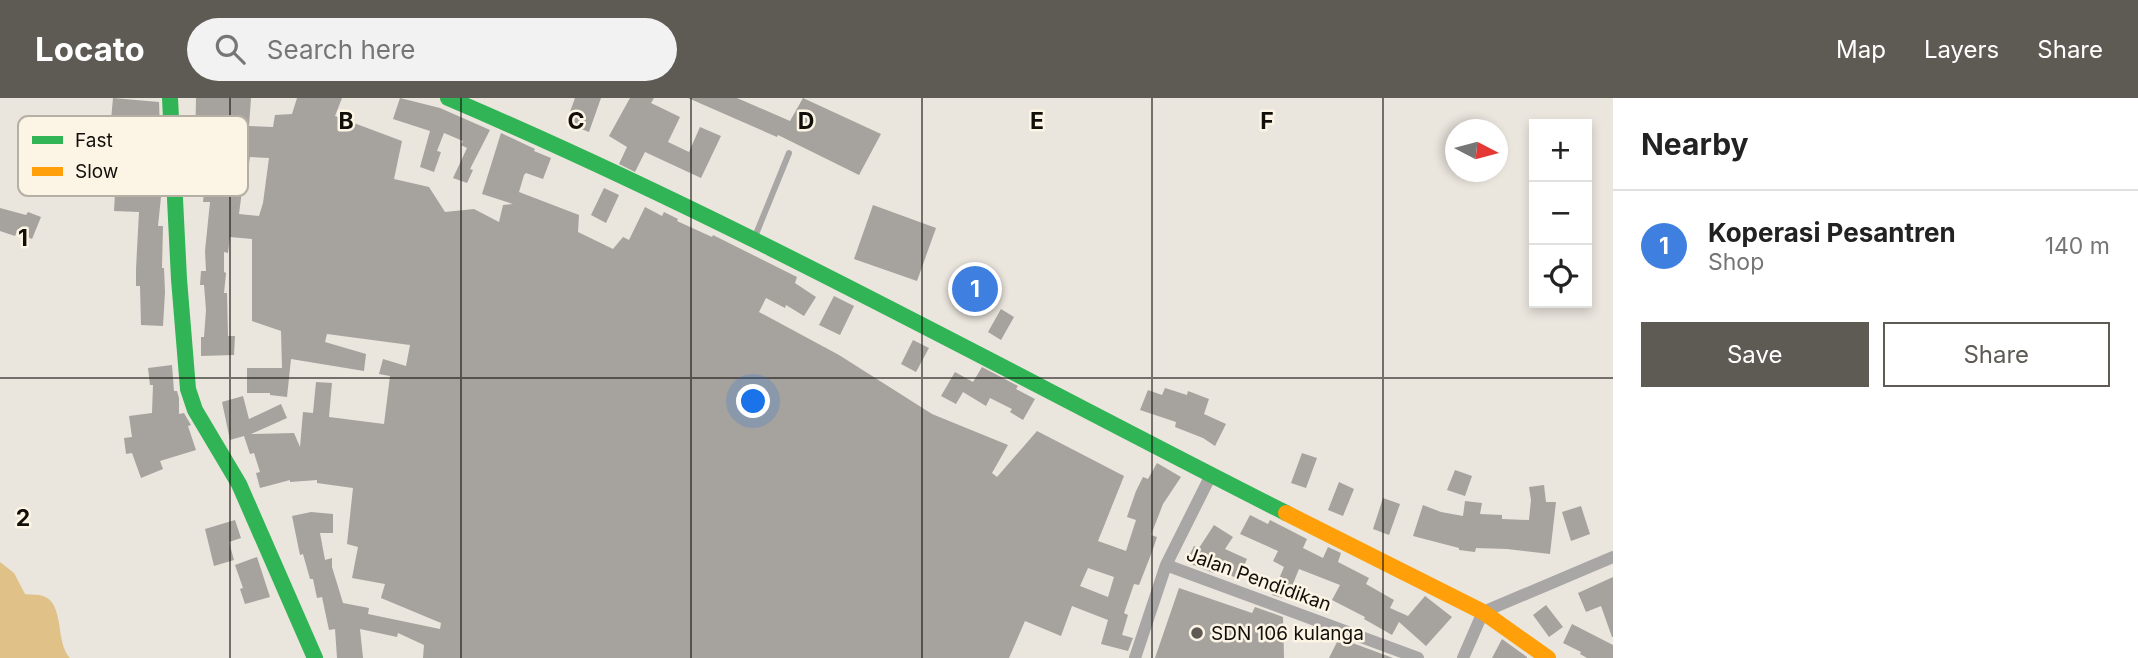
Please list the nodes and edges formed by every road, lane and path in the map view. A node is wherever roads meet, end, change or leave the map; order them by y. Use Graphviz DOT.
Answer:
graph roads {
  1 [pos="170,98"];
  2 [pos="448,98"];
  3 [pos="171,116"];
  4 [pos="789,153"];
  5 [pos="175,196"];
  6 [pos="753,240"];
  7 [pos="1210,475"];
  8 [pos="1613,557"];
  9 [pos="1166,565"];
  10 [pos="1483,612"];
  11 [pos="315,658"];
  12 [pos="1135,658"];
  13 [pos="1418,658"];
  14 [pos="1463,658"];
  15 [pos="1548,658"];
  1 -- 3 [label="street"];
  2 -- 6 [label="street"];
  4 -- 6 [label="lane"];
  5 -- 11 [label="street"];
  6 -- 7 [label="street"];
  7 -- 9 [label="street"];
  7 -- 10 [label="street"];
  8 -- 10 [label="street"];
  9 -- 12 [label="street"];
  9 -- 13 [label="street, Jalan Pendidikan"];
  10 -- 14 [label="street"];
  10 -- 15 [label="street"];
}
